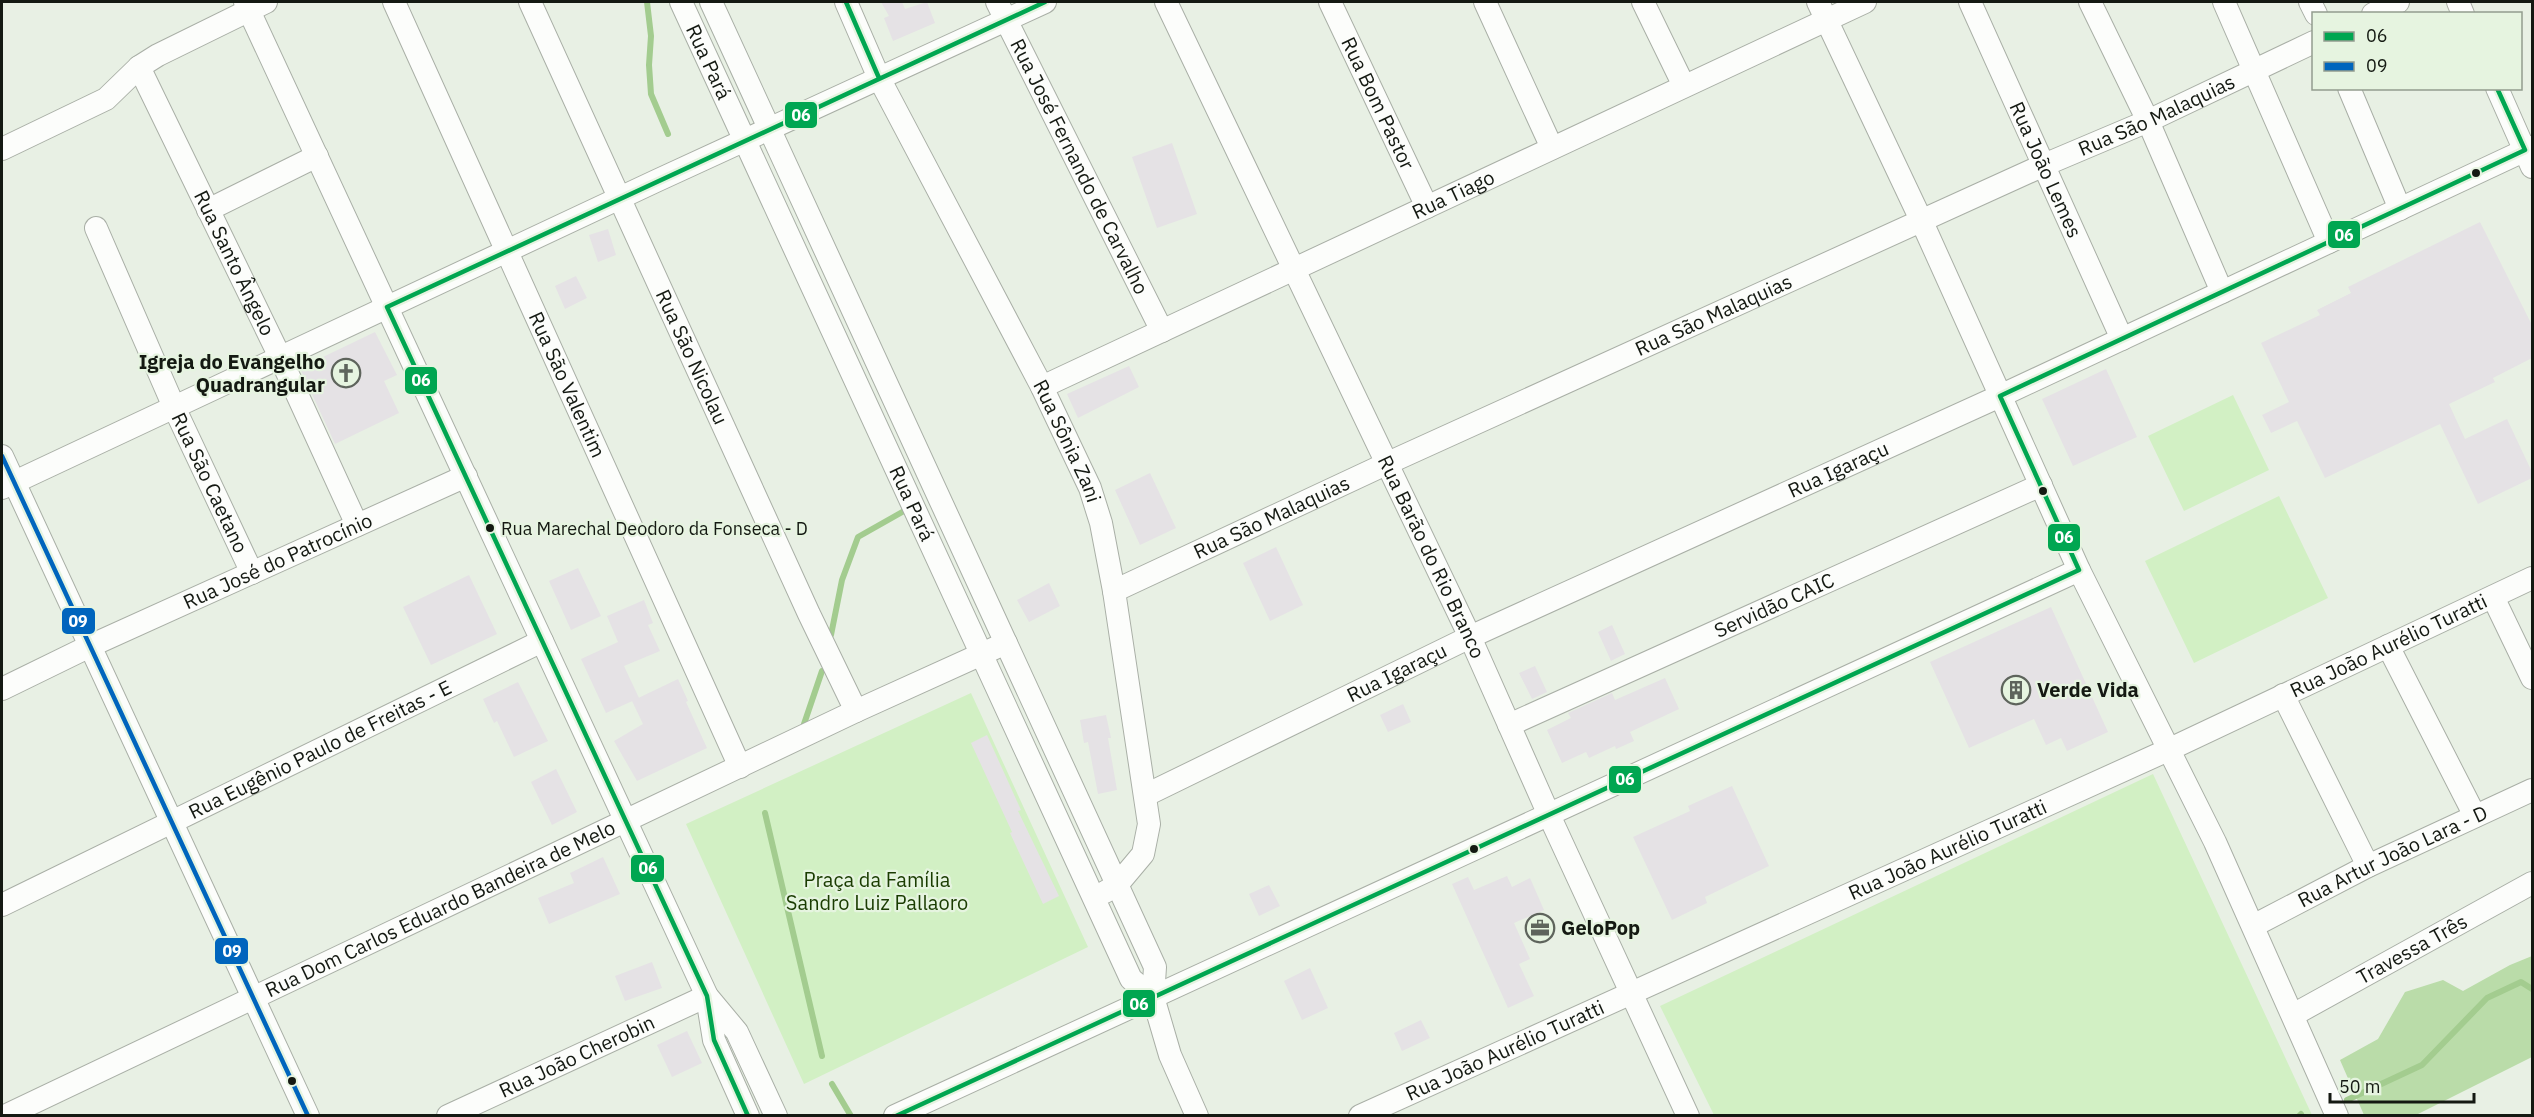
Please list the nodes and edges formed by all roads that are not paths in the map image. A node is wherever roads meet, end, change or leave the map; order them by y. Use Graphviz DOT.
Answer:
graph roads {
  1 [pos="394,2"];
  2 [pos="530,2"];
  3 [pos="681,2"];
  4 [pos="711,2"];
  5 [pos="846,2"];
  6 [pos="1046,2"];
  7 [pos="1166,2"];
  8 [pos="1330,2"];
  9 [pos="1485,2"];
  10 [pos="1643,2"];
  11 [pos="1864,2"];
  12 [pos="1970,2"];
  13 [pos="2090,2"];
  14 [pos="2224,2"];
  15 [pos="2398,2"];
  16 [pos="253,4"];
  17 [pos="1822,10"];
  18 [pos="1001,11"];
  19 [pos="2377,12"];
  20 [pos="2312,42"];
  21 [pos="139,67"];
  22 [pos="2255,71"];
  23 [pos="879,78"];
  24 [pos="1684,86"];
  25 [pos="2350,90"];
  26 [pos="2498,90"];
  27 [pos="2148,121"];
  28 [pos="769,129"];
  29 [pos="745,140"];
  30 [pos="1552,148"];
  31 [pos="2,149"];
  32 [pos="2530,155"];
  33 [pos="317,156"];
  34 [pos="2044,165"];
  35 [pos="620,198"];
  36 [pos="1427,207"];
  37 [pos="2400,209"];
  38 [pos="208,210"];
  39 [pos="1922,222"];
  40 [pos="96,228"];
  41 [pos="2329,242"];
  42 [pos="507,251"];
  43 [pos="1295,268"];
  44 [pos="2222,292"];
  45 [pos="387,307"];
  46 [pos="1162,331"];
  47 [pos="2122,339"];
  48 [pos="280,357"];
  49 [pos="1042,387"];
  50 [pos="2000,396"];
  51 [pos="174,407"];
  52 [pos="2,456"];
  53 [pos="1388,463"];
  54 [pos="466,476"];
  55 [pos="8,485"];
  56 [pos="2041,485"];
  57 [pos="357,525"];
  58 [pos="2079,570"];
  59 [pos="252,573"];
  60 [pos="2532,578"];
  61 [pos="1114,591"];
  62 [pos="2493,597"];
  63 [pos="1470,637"];
  64 [pos="542,641"];
  65 [pos="1006,643"];
  66 [pos="90,646"];
  67 [pos="2388,646"];
  68 [pos="981,654"];
  69 [pos="2532,678"];
  70 [pos="2,689"];
  71 [pos="2283,696"];
  72 [pos="856,711"];
  73 [pos="1509,725"];
  74 [pos="2168,750"];
  75 [pos="740,767"];
  76 [pos="2532,790"];
  77 [pos="1146,795"];
  78 [pos="1549,815"];
  79 [pos="2475,816"];
  80 [pos="171,821"];
  81 [pos="626,821"];
  82 [pos="2368,866"];
  83 [pos="2532,883"];
  84 [pos="1117,885"];
  85 [pos="1094,898"];
  86 [pos="2,905"];
  87 [pos="2253,926"];
  88 [pos="1631,993"];
  89 [pos="707,996"];
  90 [pos="253,997"];
  91 [pos="1154,997"];
  92 [pos="2293,1015"];
  93 [pos="5,1116"];
  94 [pos="308,1116"];
  95 [pos="448,1116"];
  96 [pos="748,1116"];
  97 [pos="776,1116"];
  98 [pos="895,1116"];
  99 [pos="1197,1116"];
  100 [pos="1360,1116"];
  101 [pos="1688,1116"];
  102 [pos="2337,1116"];
  1 -- 42 [label="street, Rua São Valentim"];
  2 -- 35 [label="street, Rua São Nicolau"];
  3 -- 29 [label="street, Rua Pará"];
  4 -- 28 [label="street, Rua Pará"];
  5 -- 23 [label="street, Rua Sônia Zani"];
  6 -- 18 [label="street"];
  7 -- 43 [label="street, Rua Barão do Rio Branco"];
  8 -- 36 [label="street, Rua Bom Pastor"];
  9 -- 30 [label="street"];
  10 -- 24 [label="street"];
  11 -- 17 [label="street, Rua Tiago"];
  12 -- 34 [label="street, Rua João Lemes"];
  13 -- 27 [label="street"];
  14 -- 22 [label="street"];
  15 -- 19 [label="street"];
  16 -- 21 [label="street"];
  16 -- 33 [label="street"];
  17 -- 24 [label="street, Rua Tiago"];
  17 -- 39 [label="street"];
  18 -- 23 [label="street"];
  18 -- 46 [label="street, Rua José Fernando de Carvalho"];
  20 -- 22 [label="street, Rua São Malaquias"];
  21 -- 31 [label="street"];
  21 -- 38 [label="street, Rua Santo Ângelo"];
  22 -- 27 [label="street, Rua São Malaquias"];
  22 -- 41 [label="street"];
  23 -- 28 [label="street"];
  23 -- 49 [label="street, Rua Sônia Zani"];
  24 -- 30 [label="street, Rua Tiago"];
  25 -- 37 [label="street"];
  26 -- 32 [label="street"];
  27 -- 34 [label="street, Rua São Malaquias"];
  27 -- 44 [label="street"];
  28 -- 29 [label="street"];
  28 -- 65 [label="street, Rua Pará"];
  29 -- 35 [label="street"];
  29 -- 68 [label="street, Rua Pará"];
  30 -- 36 [label="street, Rua Tiago"];
  32 -- 37 [label="street, Rua Igaraçu"];
  33 -- 38 [label="street"];
  33 -- 45 [label="street"];
  34 -- 39 [label="street, Rua São Malaquias"];
  34 -- 47 [label="street, Rua João Lemes"];
  35 -- 42 [label="street"];
  35 -- 72 [label="street, Rua São Nicolau"];
  36 -- 43 [label="street, Rua Tiago"];
  37 -- 41 [label="street, Rua Igaraçu"];
  38 -- 48 [label="street, Rua Santo Ângelo"];
  39 -- 50 [label="street"];
  39 -- 53 [label="street, Rua São Malaquias"];
  40 -- 51 [label="street, Rua São Caetano"];
  41 -- 44 [label="street, Rua Igaraçu"];
  42 -- 45 [label="street"];
  42 -- 75 [label="street, Rua São Valentim"];
  43 -- 46 [label="street, Rua Tiago"];
  43 -- 53 [label="street, Rua Barão do Rio Branco"];
  44 -- 47 [label="street, Rua Igaraçu"];
  45 -- 48 [label="street"];
  45 -- 54 [label="street"];
  46 -- 49 [label="street, Rua Tiago"];
  47 -- 50 [label="street, Rua Igaraçu"];
  48 -- 51 [label="street"];
  48 -- 57 [label="street, Rua Santo Ângelo"];
  49 -- 61 [label="street, Rua Sônia Zani"];
  50 -- 56 [label="street"];
  50 -- 63 [label="street, Rua Igaraçu"];
  51 -- 55 [label="street"];
  51 -- 59 [label="street, Rua São Caetano"];
  52 -- 55 [label="street"];
  53 -- 61 [label="street, Rua São Malaquias"];
  53 -- 63 [label="street, Rua Barão do Rio Branco"];
  54 -- 57 [label="street, Rua José do Patrocínio"];
  54 -- 64 [label="street"];
  55 -- 66 [label="street"];
  56 -- 58 [label="street"];
  56 -- 73 [label="street, Servidão CAIC"];
  57 -- 59 [label="street, Rua José do Patrocínio"];
  58 -- 74 [label="street"];
  58 -- 78 [label="street"];
  59 -- 66 [label="street, Rua José do Patrocínio"];
  60 -- 62 [label="street, Rua João Aurélio Turatti"];
  61 -- 77 [label="street, Rua Sônia Zani"];
  62 -- 67 [label="street, Rua João Aurélio Turatti"];
  62 -- 69 [label="street"];
  63 -- 73 [label="street, Rua Barão do Rio Branco"];
  63 -- 77 [label="street, Rua Igaraçu"];
  64 -- 80 [label="street, Rua Eugênio Paulo de Freitas - E"];
  64 -- 81 [label="street"];
  65 -- 68 [label="street, Rua Dom Carlos Eduardo Bandeira de Melo"];
  65 -- 84 [label="street, Rua Pará"];
  66 -- 70 [label="street, Rua José do Patrocínio"];
  66 -- 80 [label="street"];
  67 -- 71 [label="street, Rua João Aurélio Turatti"];
  67 -- 79 [label="street"];
  68 -- 72 [label="street, Rua Dom Carlos Eduardo Bandeira de Melo"];
  68 -- 85 [label="street, Rua Pará"];
  71 -- 74 [label="street, Rua João Aurélio Turatti"];
  71 -- 82 [label="street"];
  72 -- 75 [label="street, Rua Dom Carlos Eduardo Bandeira de Melo"];
  73 -- 78 [label="street, Rua Barão do Rio Branco"];
  74 -- 87 [label="street"];
  74 -- 88 [label="street, Rua João Aurélio Turatti"];
  75 -- 81 [label="street, Rua Dom Carlos Eduardo Bandeira de Melo"];
  76 -- 79 [label="street, Rua Artur João Lara - D"];
  77 -- 84 [label="street, Rua Sônia Zani"];
  78 -- 88 [label="street, Rua Barão do Rio Branco"];
  78 -- 91 [label="street"];
  79 -- 82 [label="street, Rua Artur João Lara - D"];
  80 -- 86 [label="street, Rua Eugênio Paulo de Freitas - E"];
  80 -- 90 [label="street"];
  81 -- 89 [label="street"];
  81 -- 90 [label="street, Rua Dom Carlos Eduardo Bandeira de Melo"];
  82 -- 87 [label="street, Rua Artur João Lara - D"];
  83 -- 92 [label="street, Travessa Três"];
  84 -- 85 [label="street, Rua Sônia Zani"];
  84 -- 91 [label="street, Rua Pará"];
  85 -- 91 [label="street, Rua Pará"];
  87 -- 92 [label="street"];
  88 -- 100 [label="street, Rua João Aurélio Turatti"];
  88 -- 101 [label="street, Rua Barão do Rio Branco"];
  89 -- 95 [label="street, Rua João Cherobin"];
  89 -- 96 [label="street"];
  89 -- 97 [label="street"];
  90 -- 93 [label="street, Rua Dom Carlos Eduardo Bandeira de Melo"];
  90 -- 94 [label="street"];
  91 -- 98 [label="street"];
  91 -- 99 [label="street, Rua Pará"];
  92 -- 102 [label="street"];
}
